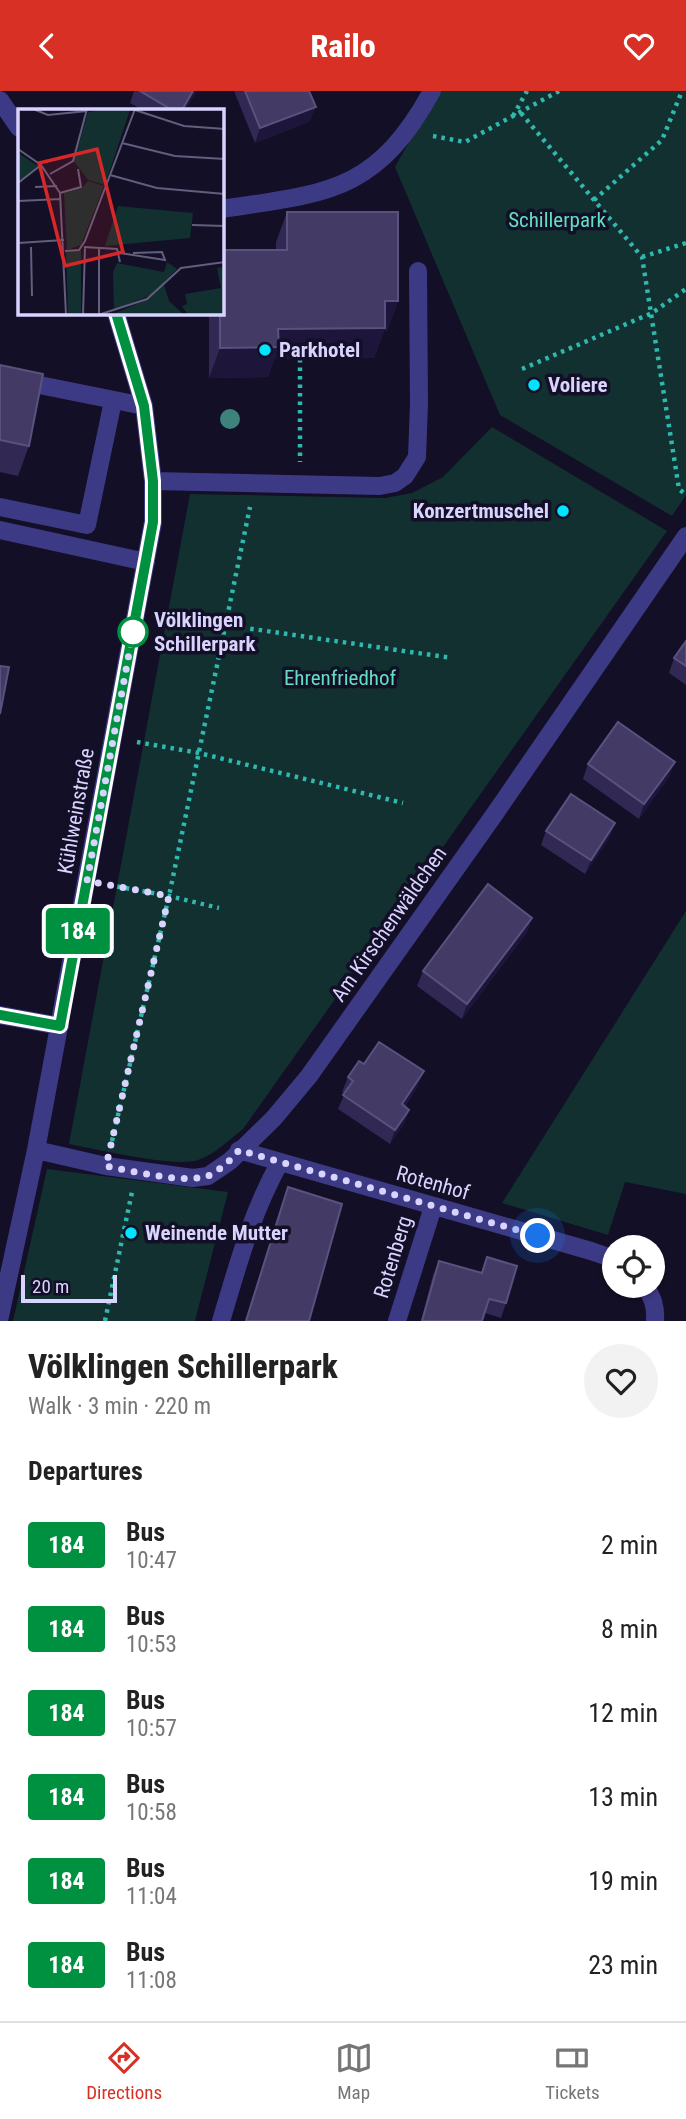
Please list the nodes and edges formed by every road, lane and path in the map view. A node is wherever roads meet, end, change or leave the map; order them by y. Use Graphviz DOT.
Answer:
graph roads {
  1 [pos="432,91"];
  2 [pos="527,91"];
  3 [pos="559,91"];
  4 [pos="682,91"];
  5 [pos="0,100"];
  6 [pos="521,113"];
  7 [pos="513,117"];
  8 [pos="11,125"];
  9 [pos="409,129"];
  10 [pos="594,200"];
  11 [pos="224,209"];
  12 [pos="686,243"];
  13 [pos="642,257"];
  14 [pos="418,271"];
  15 [pos="686,289"];
  16 [pos="652,313"];
  17 [pos="117,315"];
  18 [pos="300,359"];
  19 [pos="522,369"];
  20 [pos="0,377"];
  21 [pos="113,401"];
  22 [pos="144,406"];
  23 [pos="153,481"];
  24 [pos="255,483"];
  25 [pos="300,484"];
  26 [pos="686,495"];
  27 [pos="0,507"];
  28 [pos="0,530"];
  29 [pos="686,536"];
  30 [pos="146,562"];
  31 [pos="225,625"];
  32 [pos="452,658"];
  33 [pos="112,738"];
  34 [pos="199,753"];
  35 [pos="403,803"];
  36 [pos="87,881"];
  37 [pos="169,896"];
  38 [pos="219,908"];
  39 [pos="0,1015"];
  40 [pos="60,1026"];
  41 [pos="36,1150"];
  42 [pos="239,1150"];
  43 [pos="280,1162"];
  44 [pos="106,1166"];
  45 [pos="136,1171"];
  46 [pos="433,1207"];
  47 [pos="602,1255"];
  48 [pos="653,1298"];
  49 [pos="0,1316"];
  50 [pos="105,1321"];
  51 [pos="220,1321"];
  52 [pos="397,1321"];
  53 [pos="655,1321"];
  1 -- 9 [label="street"];
  2 -- 7 [label="path"];
  3 -- 6 [label="path"];
  4 -- 10 [label="path"];
  5 -- 8 [label="street"];
  6 -- 7 [label="path"];
  6 -- 10 [label="path"];
  7 -- 9 [label="path"];
  9 -- 11 [label="street"];
  10 -- 13 [label="path"];
  12 -- 13 [label="path"];
  13 -- 16 [label="path"];
  14 -- 25 [label="street"];
  15 -- 16 [label="path"];
  16 -- 19 [label="path"];
  16 -- 26 [label="path"];
  17 -- 22 [label="street, Kühlweinstraße"];
  18 -- 25 [label="path"];
  20 -- 21 [label="street"];
  21 -- 22 [label="street"];
  21 -- 27 [label="street"];
  22 -- 23 [label="street, Kühlweinstraße"];
  23 -- 24 [label="street"];
  23 -- 30 [label="street, Kühlweinstraße"];
  24 -- 25 [label="street"];
  24 -- 31 [label="path"];
  28 -- 30 [label="street"];
  29 -- 42 [label="street, Am Kirschenwäldchen"];
  30 -- 33 [label="street, Kühlweinstraße"];
  31 -- 32 [label="path"];
  31 -- 34 [label="path"];
  33 -- 34 [label="path"];
  33 -- 36 [label="street, Kühlweinstraße"];
  34 -- 35 [label="path"];
  34 -- 37 [label="path"];
  36 -- 37 [label="path"];
  36 -- 40 [label="street, Kühlweinstraße"];
  37 -- 38 [label="path"];
  37 -- 44 [label="path"];
  39 -- 40 [label="street"];
  40 -- 41 [label="street, Kühlweinstraße"];
  41 -- 44 [label="street, Am Kirschenwäldchen"];
  41 -- 49 [label="street, Kühlweinstraße"];
  42 -- 43 [label="street, Rotenhof"];
  42 -- 45 [label="street, Am Kirschenwäldchen"];
  43 -- 46 [label="street, Rotenhof"];
  43 -- 51 [label="street"];
  44 -- 45 [label="street, Am Kirschenwäldchen"];
  45 -- 50 [label="path"];
  46 -- 47 [label="street, Rotenhof"];
  46 -- 52 [label="street, Rotenberg"];
  48 -- 53 [label="street"];
}
